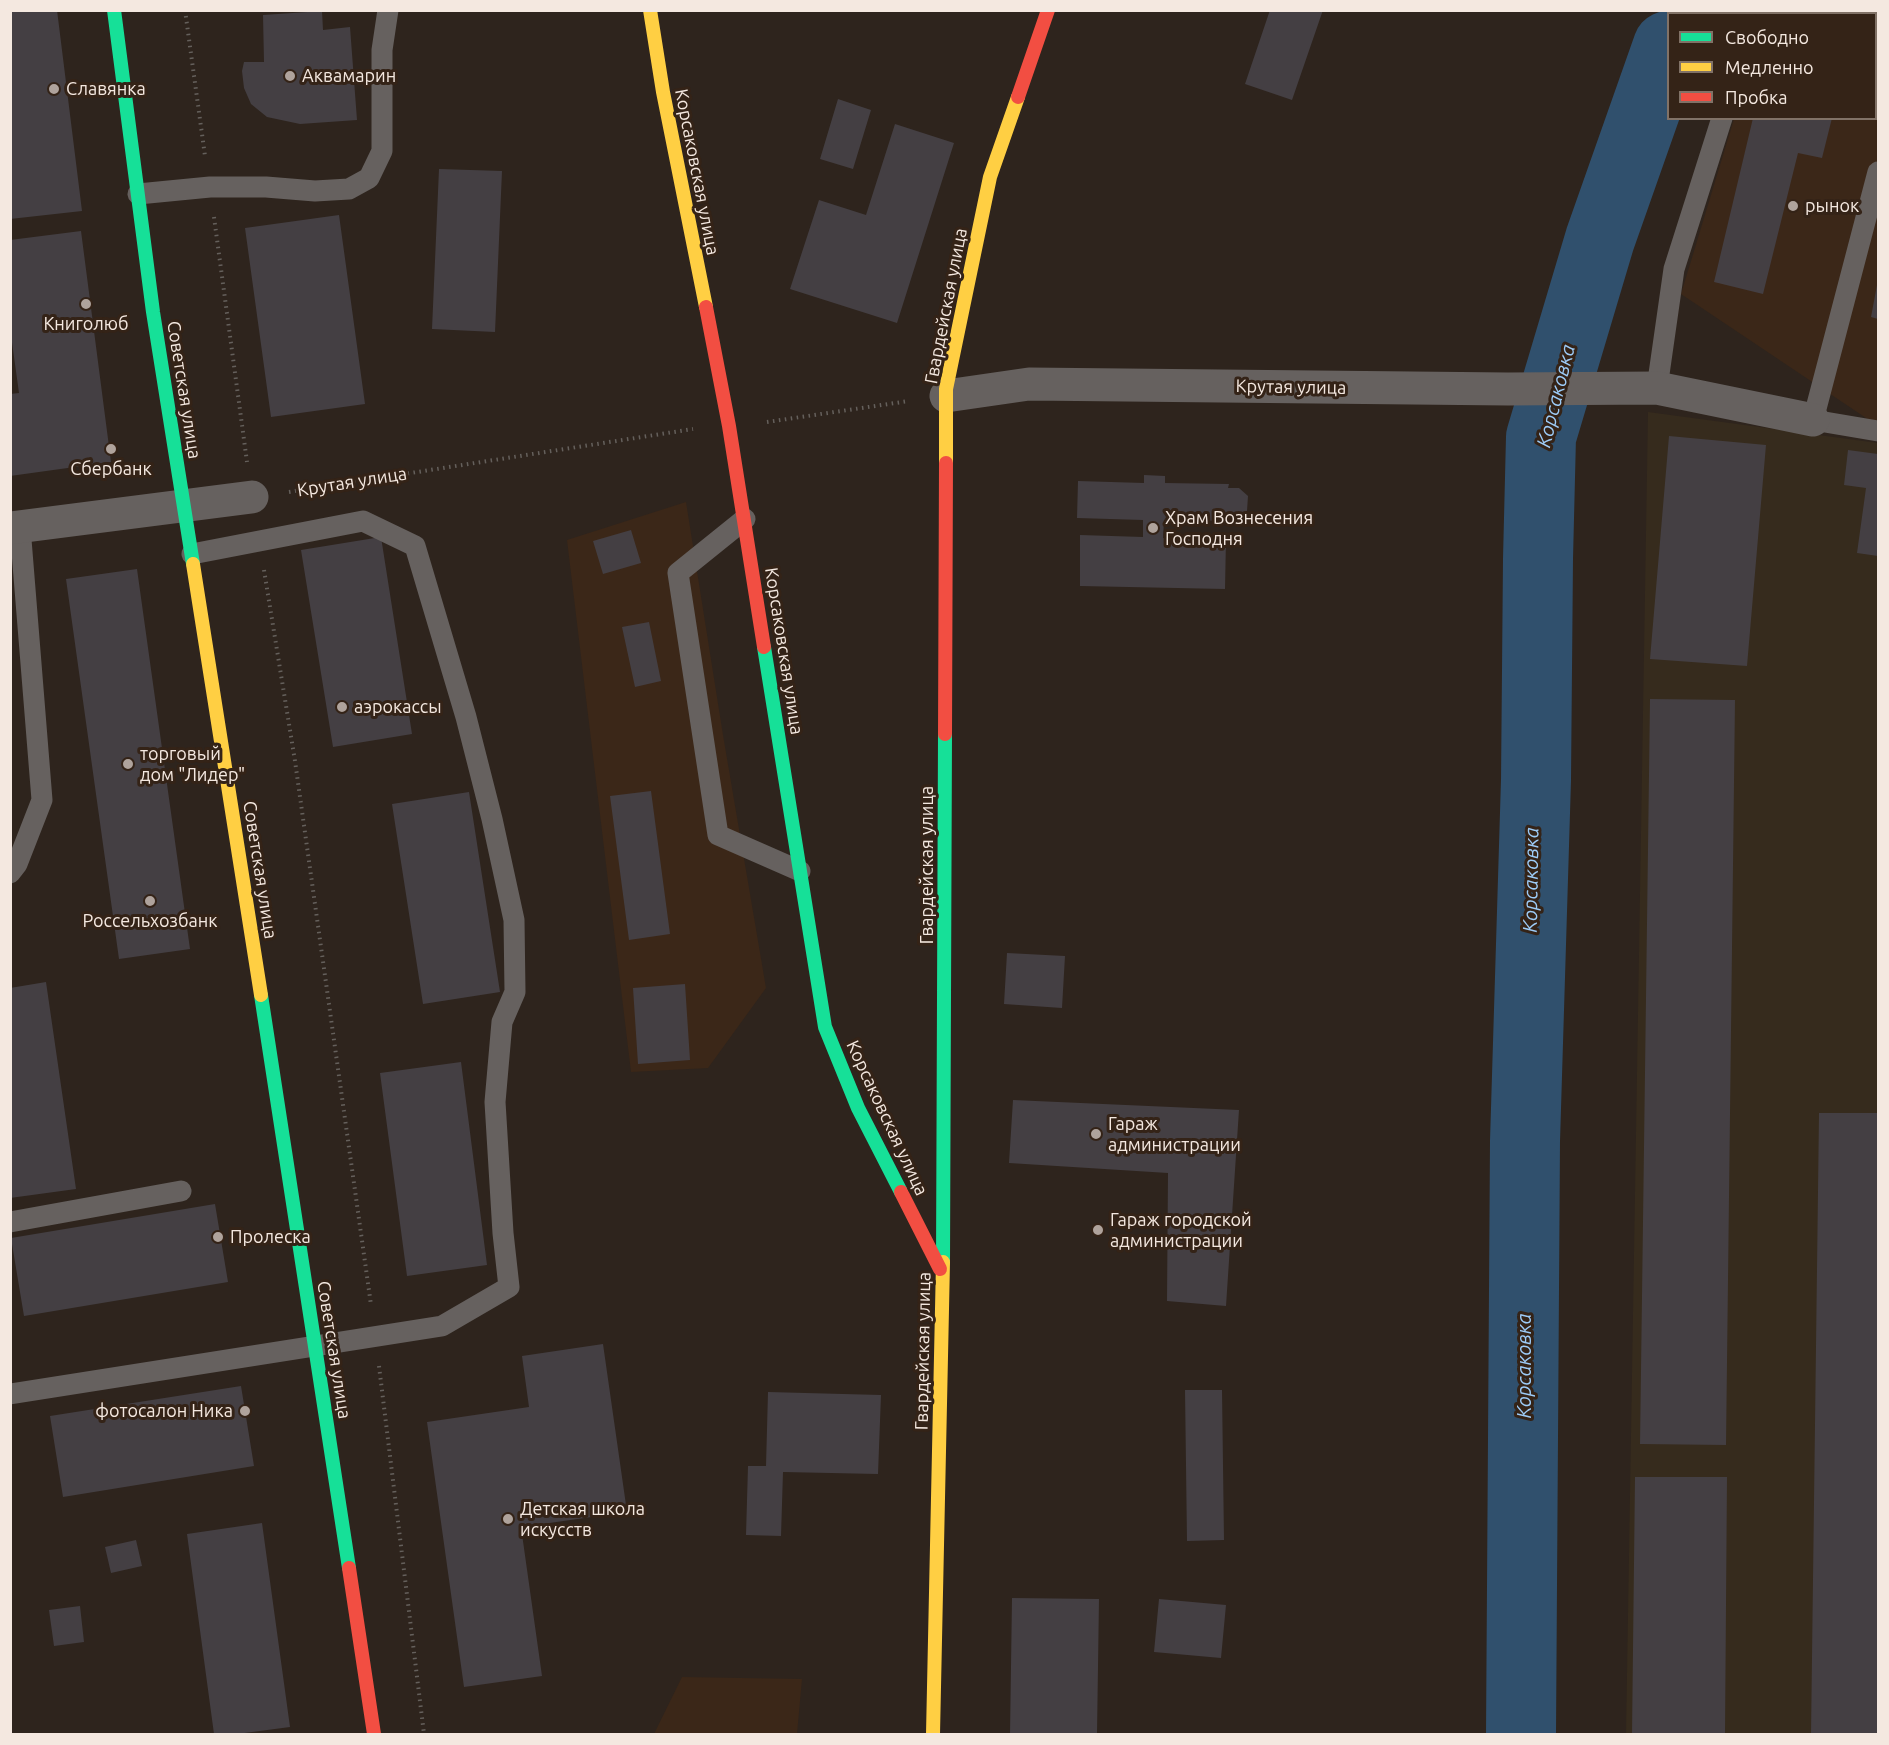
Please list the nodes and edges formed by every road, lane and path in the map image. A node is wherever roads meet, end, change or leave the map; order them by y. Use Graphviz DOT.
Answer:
graph roads {
  1 [pos="114,10"];
  2 [pos="185,10"];
  3 [pos="387,10"];
  4 [pos="650,10"];
  5 [pos="1048,10"];
  6 [pos="1721,120"];
  7 [pos="1878,172"];
  8 [pos="210,188"];
  9 [pos="138,194"];
  10 [pos="1657,388"];
  11 [pos="946,396"];
  12 [pos="1813,420"];
  13 [pos="767,422"];
  14 [pos="694,429"];
  15 [pos="1878,431"];
  16 [pos="252,497"];
  17 [pos="184,506"];
  18 [pos="745,519"];
  19 [pos="15,528"];
  20 [pos="259,540"];
  21 [pos="192,554"];
  22 [pos="800,871"];
  23 [pos="10,873"];
  24 [pos="181,1191"];
  25 [pos="10,1222"];
  26 [pos="943,1276"];
  27 [pos="375,1336"];
  28 [pos="315,1345"];
  29 [pos="10,1394"];
  30 [pos="374,1734"];
  31 [pos="424,1734"];
  32 [pos="933,1734"];
  1 -- 9 [label="main road, Советская улица"];
  2 -- 8 [label="path"];
  3 -- 8 [label="lane"];
  4 -- 18 [label="main road, Корсаковская улица"];
  5 -- 11 [label="main road, Гвардейская улица"];
  6 -- 10 [label="lane"];
  7 -- 12 [label="lane"];
  8 -- 9 [label="lane"];
  8 -- 16 [label="path"];
  9 -- 17 [label="main road, Советская улица"];
  10 -- 11 [label="street, Крутая улица"];
  10 -- 12 [label="street, Крутая улица"];
  11 -- 13 [label="path"];
  11 -- 26 [label="main road, Гвардейская улица"];
  12 -- 15 [label="lane"];
  14 -- 16 [label="path, Крутая улица"];
  16 -- 17 [label="street"];
  17 -- 19 [label="street"];
  17 -- 21 [label="main road, Советская улица"];
  18 -- 22 [label="main road, Корсаковская улица"];
  18 -- 22 [label="lane"];
  19 -- 23 [label="lane"];
  20 -- 21 [label="lane"];
  20 -- 27 [label="path"];
  20 -- 27 [label="lane"];
  21 -- 28 [label="main road, Советская улица"];
  22 -- 26 [label="main road, Корсаковская улица"];
  24 -- 25 [label="lane"];
  26 -- 32 [label="main road, Гвардейская улица"];
  27 -- 28 [label="lane"];
  27 -- 31 [label="path"];
  28 -- 29 [label="lane"];
  28 -- 30 [label="main road, Советская улица"];
}
